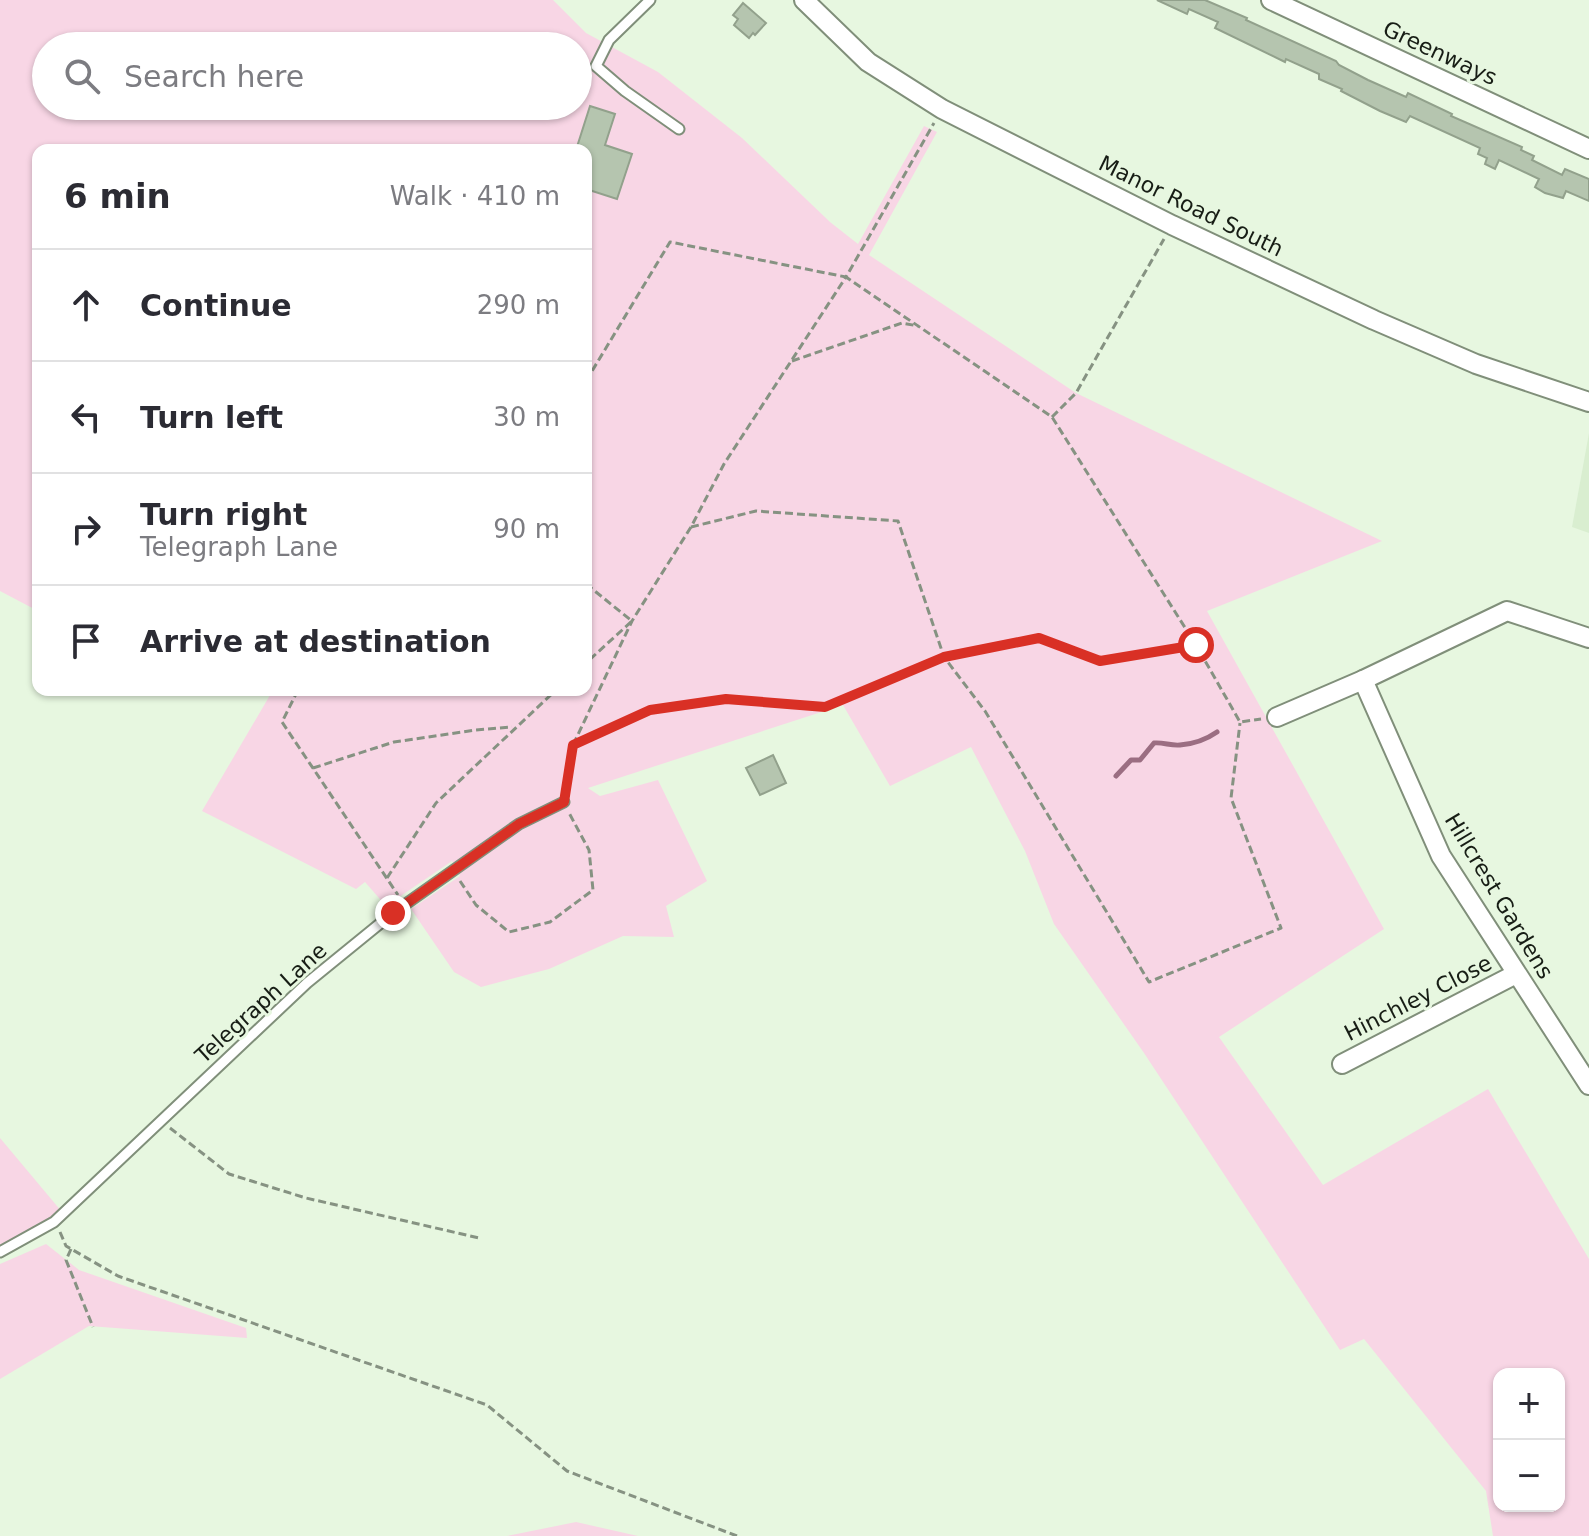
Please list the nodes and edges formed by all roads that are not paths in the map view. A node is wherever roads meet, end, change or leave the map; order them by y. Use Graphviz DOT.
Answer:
graph roads {
  1 [pos="650,0"];
  2 [pos="804,0"];
  3 [pos="1271,0"];
  4 [pos="679,129"];
  5 [pos="1589,149"];
  6 [pos="1588,399"];
  7 [pos="1589,638"];
  8 [pos="1363,680"];
  9 [pos="1277,717"];
  10 [pos="564,802"];
  11 [pos="1516,974"];
  12 [pos="1342,1064"];
  13 [pos="1589,1085"];
  14 [pos="0,1252"];
  1 -- 4 [label="lane"];
  2 -- 6 [label="street, Manor Road South"];
  3 -- 5 [label="street, Greenways"];
  7 -- 8 [label="street"];
  8 -- 9 [label="street"];
  8 -- 11 [label="street, Hillcrest Gardens"];
  10 -- 14 [label="lane, Telegraph Lane"];
  11 -- 12 [label="street, Hinchley Close"];
  11 -- 13 [label="street, Hillcrest Gardens"];
}
